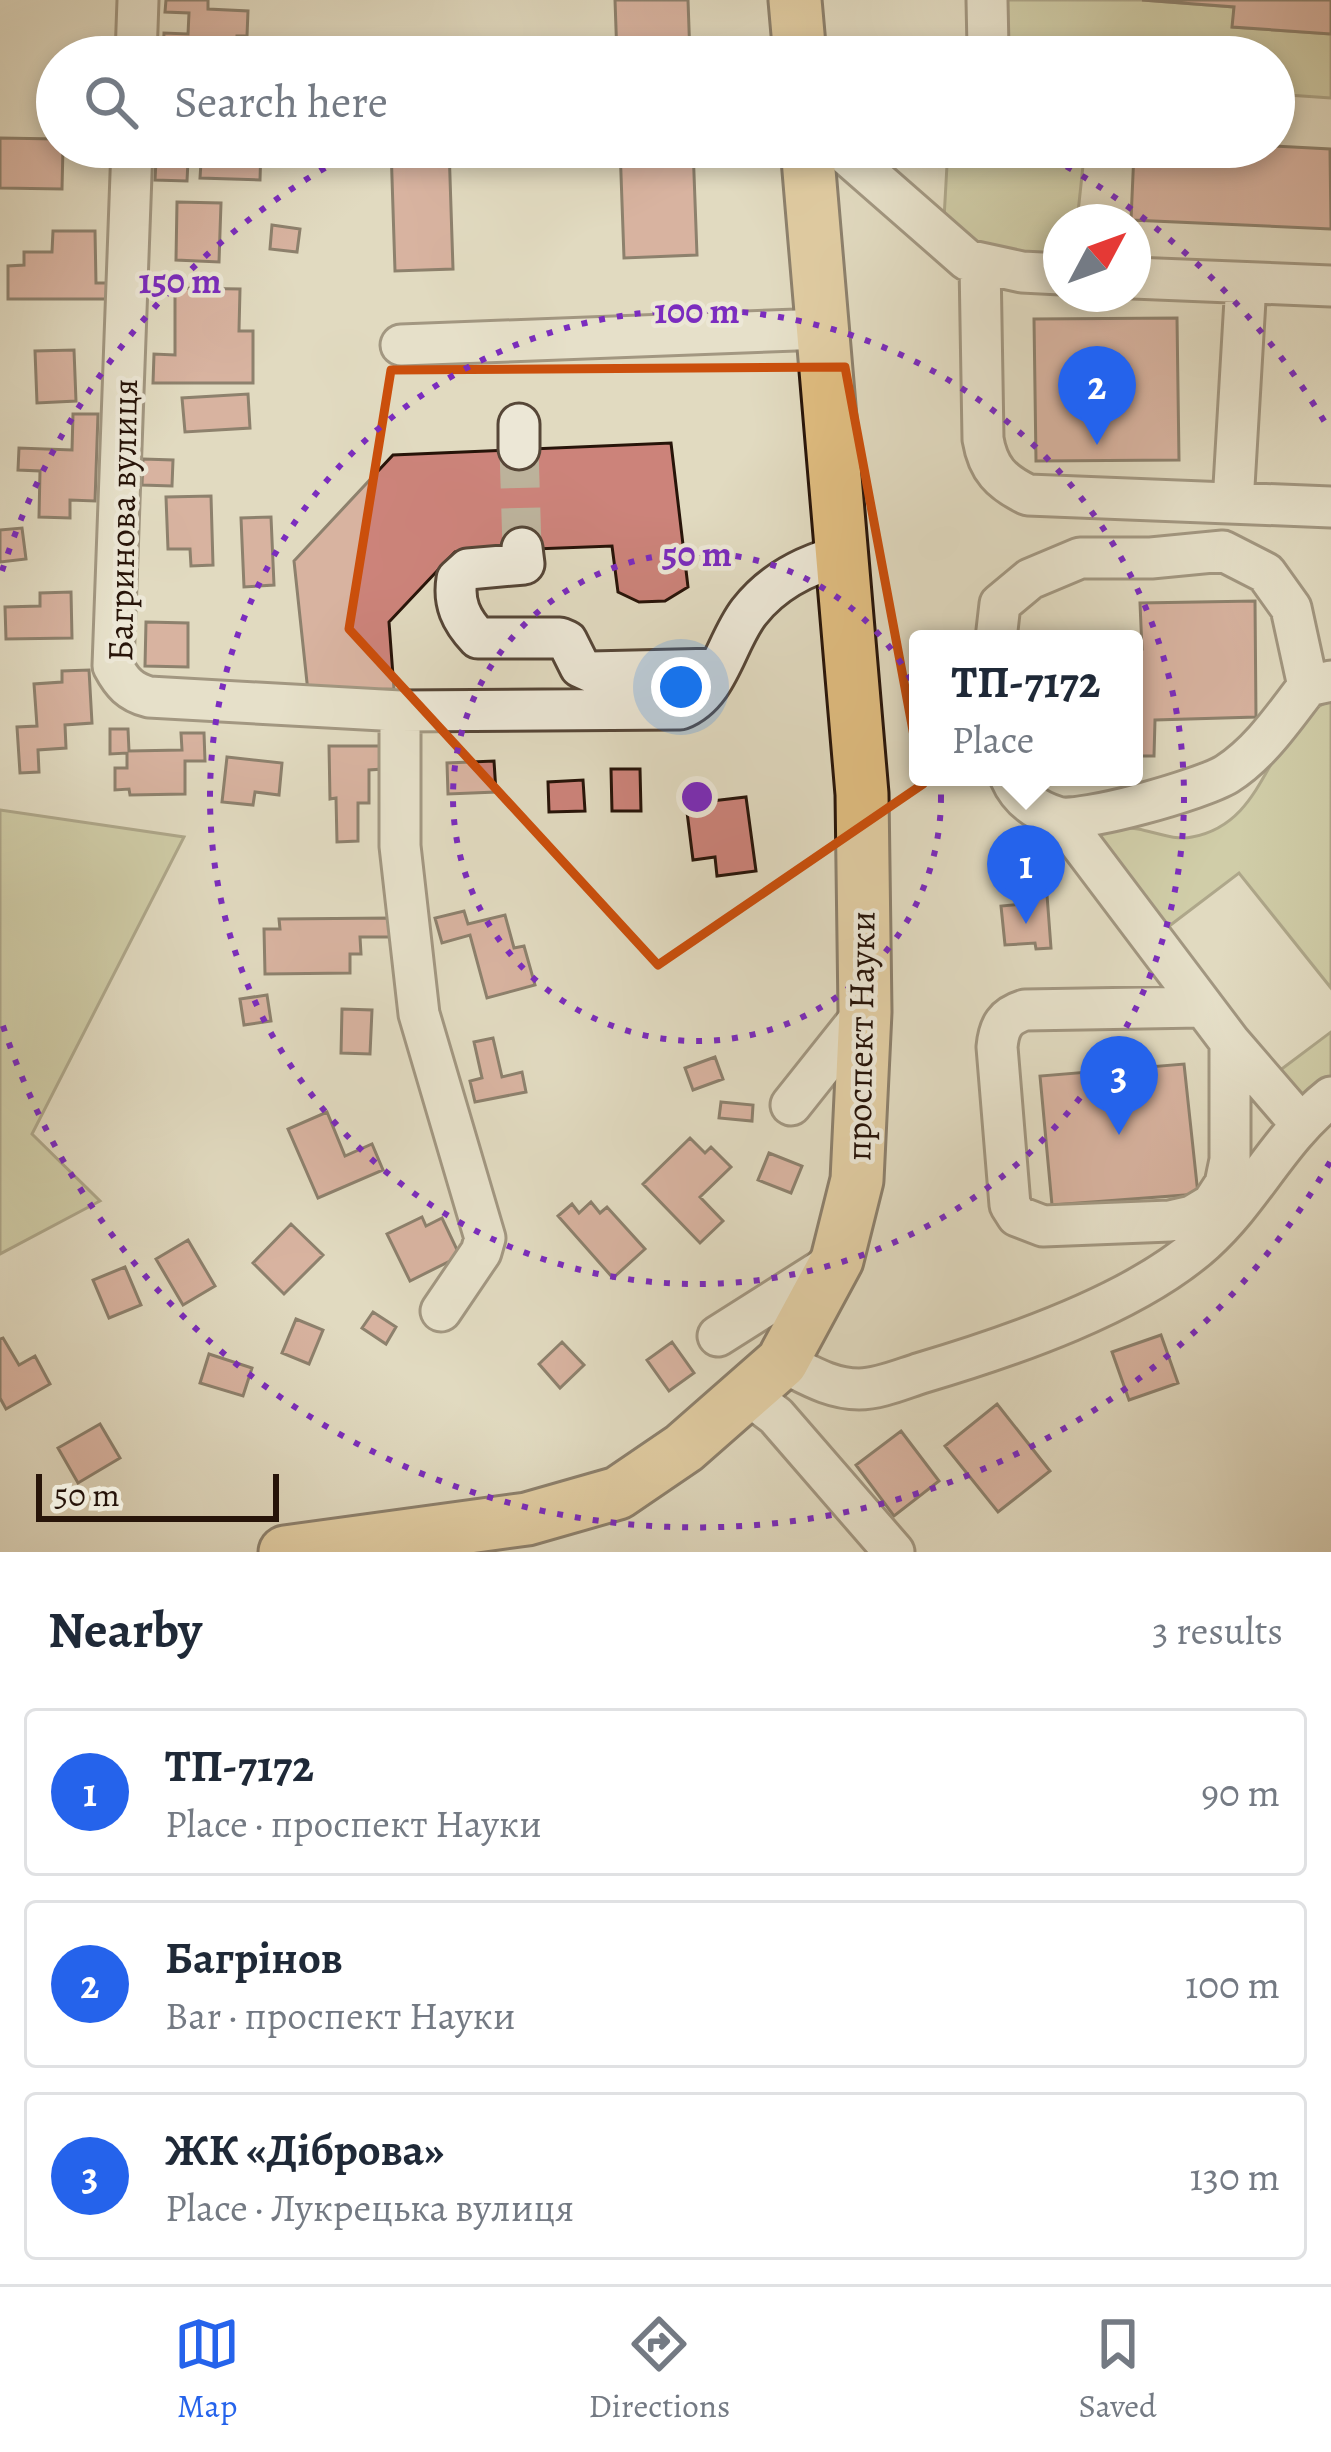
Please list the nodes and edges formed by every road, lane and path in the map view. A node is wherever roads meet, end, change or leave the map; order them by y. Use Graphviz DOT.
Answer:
graph roads {
  1 [pos="138,0"];
  2 [pos="795,0"];
  3 [pos="987,0"];
  4 [pos="137,36"];
  5 [pos="798,36"];
  6 [pos="988,36"];
  7 [pos="131,168"];
  8 [pos="809,168"];
  9 [pos="862,168"];
  10 [pos="980,263"];
  11 [pos="1043,273"];
  12 [pos="1151,279"];
  13 [pos="1246,283"];
  14 [pos="1331,286"];
  15 [pos="824,329"];
  16 [pos="401,345"];
  17 [pos="1233,503"];
  18 [pos="1331,507"];
  19 [pos="522,548"];
  20 [pos="844,555"];
  21 [pos="997,630"];
  22 [pos="718,669"];
  23 [pos="1320,683"];
  24 [pos="400,711"];
  25 [pos="1014,786"];
  26 [pos="1060,818"];
  27 [pos="1201,1006"];
  28 [pos="866,1012"];
  29 [pos="1230,1042"];
  30 [pos="1331,1097"];
  31 [pos="791,1105"];
  32 [pos="1299,1122"];
  33 [pos="837,1260"];
  34 [pos="441,1311"];
  35 [pos="718,1336"];
  36 [pos="764,1378"];
  37 [pos="291,1551"];
  38 [pos="894,1552"];
  1 -- 4 [label="street"];
  2 -- 5 [label="main road"];
  3 -- 6 [label="street"];
  7 -- 24 [label="street, Багринова вулиця"];
  8 -- 15 [label="main road, проспект Науки"];
  9 -- 10 [label="street"];
  10 -- 11 [label="street"];
  10 -- 17 [label="street"];
  12 -- 13 [label="street"];
  13 -- 14 [label="street"];
  13 -- 17 [label="street"];
  15 -- 16 [label="street"];
  15 -- 20 [label="main road, проспект Науки"];
  17 -- 18 [label="street"];
  19 -- 22 [label="street"];
  20 -- 22 [label="street, Багринова вулиця"];
  20 -- 28 [label="main road, проспект Науки"];
  21 -- 23 [label="street"];
  22 -- 24 [label="street, Багринова вулиця"];
  23 -- 26 [label="street"];
  24 -- 34 [label="street"];
  25 -- 26 [label="street"];
  26 -- 27 [label="street"];
  27 -- 29 [label="street"];
  27 -- 29 [label="street"];
  28 -- 31 [label="street"];
  28 -- 33 [label="main road, проспект Науки"];
  29 -- 32 [label="street"];
  30 -- 32 [label="street"];
  32 -- 36 [label="street"];
  33 -- 35 [label="street"];
  33 -- 36 [label="main road, проспект Науки"];
  36 -- 37 [label="main road, проспект Науки"];
  36 -- 38 [label="street"];
}
